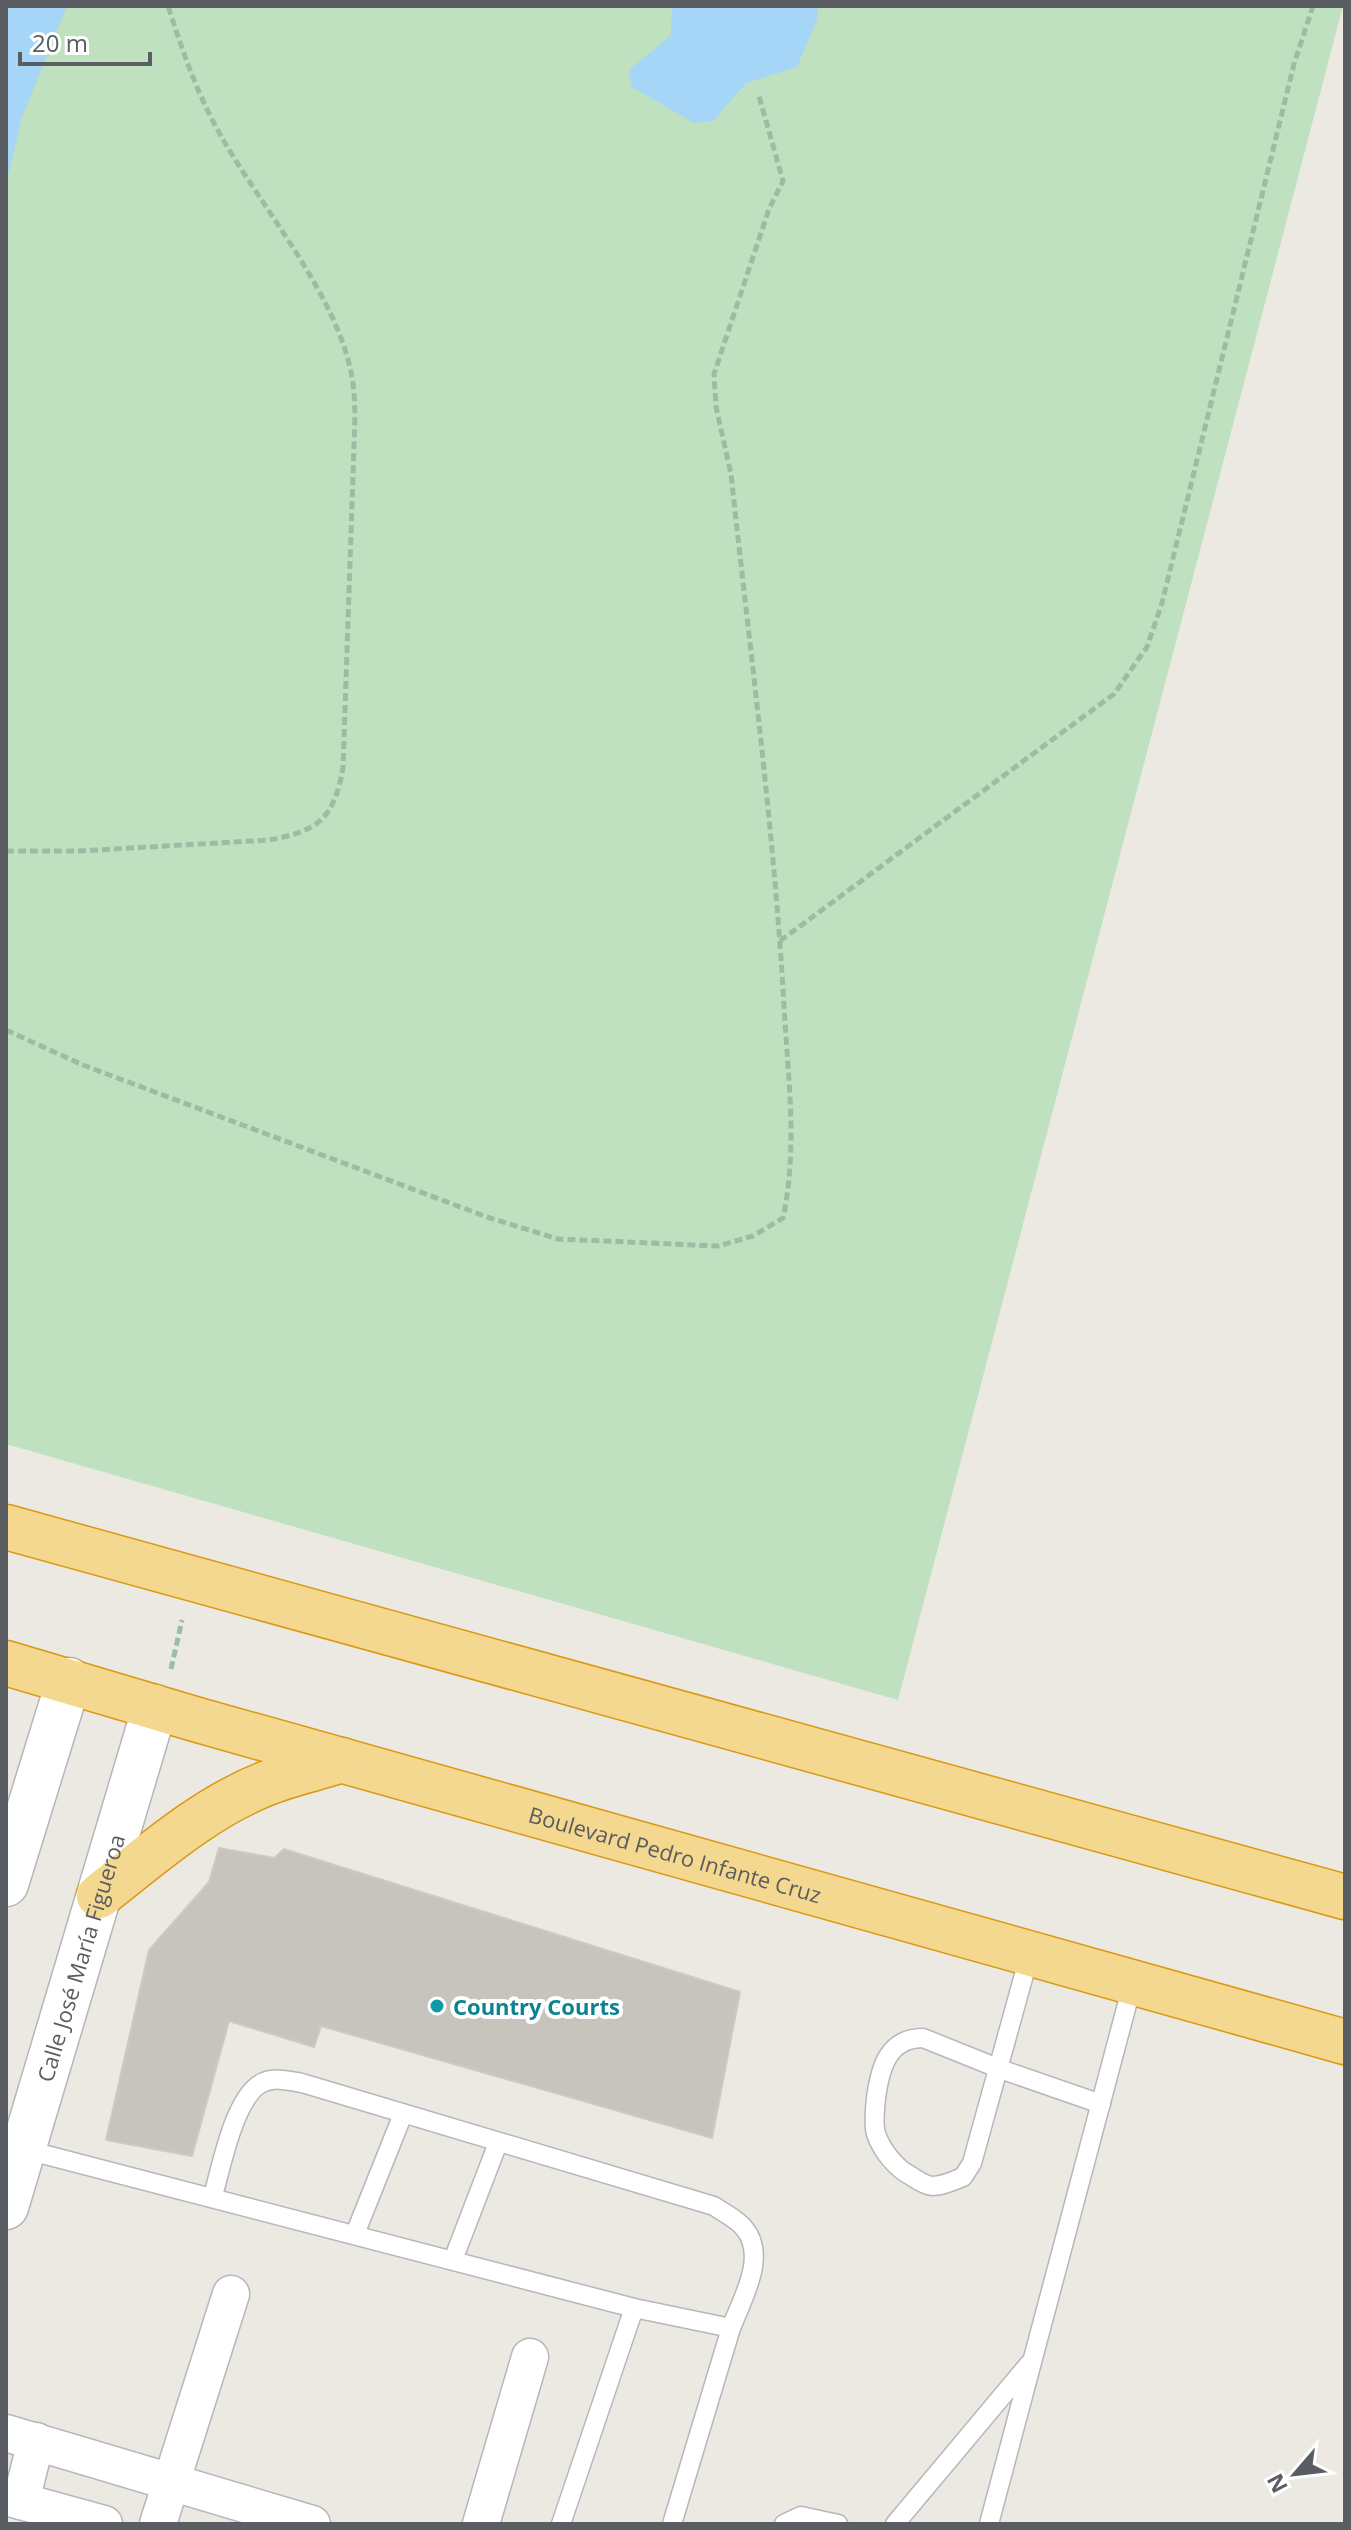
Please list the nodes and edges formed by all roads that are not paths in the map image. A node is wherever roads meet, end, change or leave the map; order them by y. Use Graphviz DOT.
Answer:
graph roads {
  1 [pos="6,1527"];
  2 [pos="6,1663"];
  3 [pos="69,1680"];
  4 [pos="159,1708"];
  5 [pos="342,1760"];
  6 [pos="6,1884"];
  7 [pos="99,1896"];
  8 [pos="1345,1897"];
  9 [pos="1030,1953"];
  10 [pos="1133,1982"];
  11 [pos="1345,2042"];
  12 [pos="1000,2069"];
  13 [pos="1101,2104"];
  14 [pos="403,2114"];
  15 [pos="498,2143"];
  16 [pos="23,2149"];
  17 [pos="213,2196"];
  18 [pos="6,2207"];
  19 [pos="355,2234"];
  20 [pos="453,2260"];
  21 [pos="231,2294"];
  22 [pos="634,2308"];
  23 [pos="731,2328"];
  24 [pos="530,2357"];
  25 [pos="1034,2359"];
  26 [pos="21,2437"];
  27 [pos="169,2482"];
  28 [pos="13,2499"];
  29 [pos="104,2524"];
  30 [pos="158,2524"];
  31 [pos="312,2524"];
  32 [pos="481,2524"];
  33 [pos="561,2524"];
  34 [pos="672,2524"];
  35 [pos="784,2524"];
  36 [pos="838,2524"];
  37 [pos="895,2524"];
  38 [pos="989,2524"];
  1 -- 8 [label="highway"];
  2 -- 3 [label="highway, Boulevard Pedro Infante Cruz"];
  3 -- 4 [label="highway, Boulevard Pedro Infante Cruz"];
  3 -- 6 [label="street"];
  4 -- 5 [label="highway, Boulevard Pedro Infante Cruz"];
  4 -- 7 [label="street, Calle José María Figueroa"];
  5 -- 7 [label="highway"];
  5 -- 9 [label="highway, Boulevard Pedro Infante Cruz"];
  7 -- 16 [label="street, Calle José María Figueroa"];
  9 -- 10 [label="highway, Boulevard Pedro Infante Cruz"];
  9 -- 12 [label="lane"];
  10 -- 11 [label="highway, Boulevard Pedro Infante Cruz"];
  10 -- 13 [label="lane"];
  12 -- 12 [label="lane"];
  12 -- 13 [label="lane"];
  13 -- 25 [label="lane"];
  14 -- 15 [label="lane"];
  14 -- 17 [label="lane"];
  14 -- 19 [label="lane"];
  15 -- 20 [label="lane"];
  15 -- 23 [label="lane"];
  16 -- 17 [label="lane"];
  16 -- 18 [label="street, Calle José María Figueroa"];
  17 -- 19 [label="lane"];
  19 -- 20 [label="lane"];
  20 -- 22 [label="lane"];
  21 -- 27 [label="street"];
  22 -- 23 [label="lane"];
  22 -- 33 [label="lane"];
  23 -- 34 [label="lane"];
  24 -- 32 [label="street"];
  25 -- 37 [label="lane"];
  25 -- 38 [label="lane"];
  26 -- 27 [label="street"];
  26 -- 28 [label="street"];
  27 -- 30 [label="street"];
  27 -- 31 [label="street"];
  28 -- 29 [label="street"];
  35 -- 36 [label="lane"];
}
